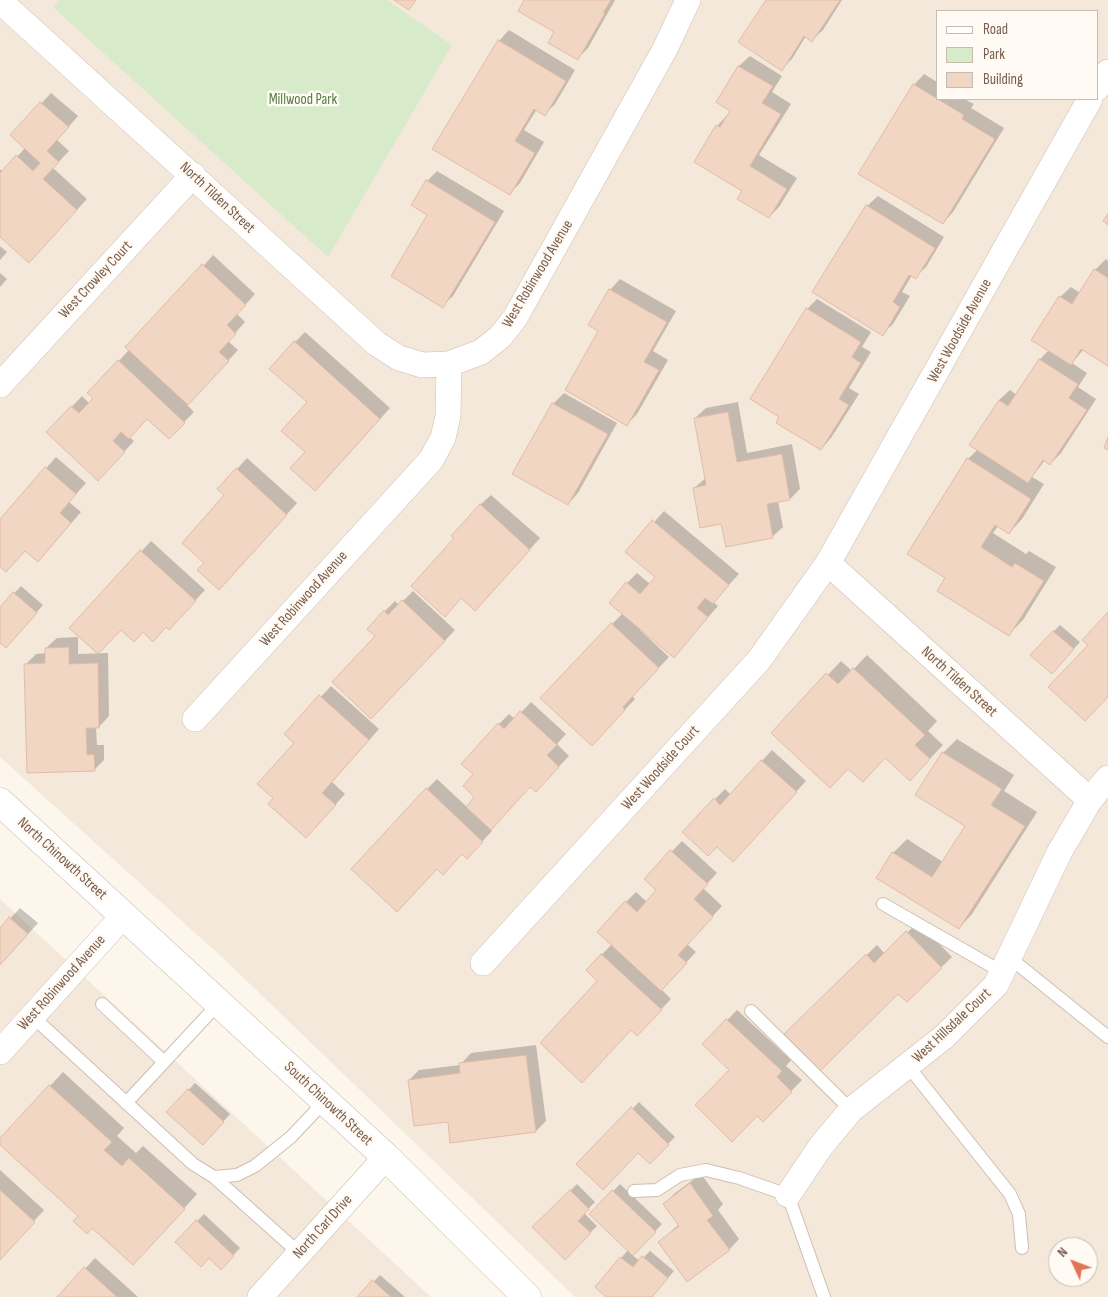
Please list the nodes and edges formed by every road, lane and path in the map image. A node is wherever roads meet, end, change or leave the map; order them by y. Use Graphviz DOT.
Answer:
graph roads {
  1 [pos="688,0"];
  2 [pos="0,1"];
  3 [pos="1108,72"];
  4 [pos="1098,87"];
  5 [pos="1089,100"];
  6 [pos="193,175"];
  7 [pos="449,364"];
  8 [pos="0,385"];
  9 [pos="828,563"];
  10 [pos="194,718"];
  11 [pos="1108,778"];
  12 [pos="1090,800"];
  13 [pos="0,802"];
  14 [pos="883,904"];
  15 [pos="124,915"];
  16 [pos="483,963"];
  17 [pos="1006,965"];
  18 [pos="219,1003"];
  19 [pos="102,1004"];
  20 [pos="750,1011"];
  21 [pos="32,1016"];
  22 [pos="1108,1037"];
  23 [pos="0,1052"];
  24 [pos="164,1062"];
  25 [pos="908,1066"];
  26 [pos="325,1101"];
  27 [pos="126,1103"];
  28 [pos="851,1110"];
  29 [pos="386,1157"];
  30 [pos="214,1177"];
  31 [pos="634,1191"];
  32 [pos="788,1195"];
  33 [pos="1022,1248"];
  34 [pos="299,1253"];
  35 [pos="260,1297"];
  36 [pos="527,1297"];
  37 [pos="824,1297"];
  1 -- 7 [label="street, West Robinwood Avenue"];
  2 -- 6 [label="street, North Tilden Street"];
  3 -- 4 [label="street"];
  5 -- 9 [label="street, West Woodside Avenue"];
  6 -- 7 [label="street, North Tilden Street"];
  6 -- 8 [label="street, West Crowley Court"];
  7 -- 10 [label="street, West Robinwood Avenue"];
  9 -- 12 [label="street, North Tilden Street"];
  9 -- 16 [label="street, West Woodside Court"];
  11 -- 12 [label="street, West Hillsdale Court"];
  12 -- 17 [label="street, West Hillsdale Court"];
  13 -- 15 [label="street, North Chinowth Street"];
  14 -- 17 [label="lane"];
  15 -- 18 [label="street, South Chinowth Street"];
  15 -- 21 [label="street, West Robinwood Avenue"];
  17 -- 22 [label="lane"];
  17 -- 25 [label="street, West Hillsdale Court"];
  18 -- 24 [label="lane"];
  18 -- 26 [label="street, South Chinowth Street"];
  19 -- 24 [label="lane"];
  20 -- 28 [label="lane"];
  21 -- 23 [label="street, West Robinwood Avenue"];
  21 -- 27 [label="lane"];
  24 -- 27 [label="lane"];
  25 -- 28 [label="street, West Hillsdale Court"];
  25 -- 33 [label="lane"];
  26 -- 29 [label="street, South Chinowth Street"];
  26 -- 30 [label="lane"];
  27 -- 30 [label="lane"];
  28 -- 32 [label="street, West Hillsdale Court"];
  29 -- 34 [label="street, North Carl Drive"];
  29 -- 36 [label="street, South Chinowth Street"];
  30 -- 34 [label="lane"];
  31 -- 32 [label="lane"];
  32 -- 37 [label="lane"];
  34 -- 35 [label="street, North Carl Drive"];
}
